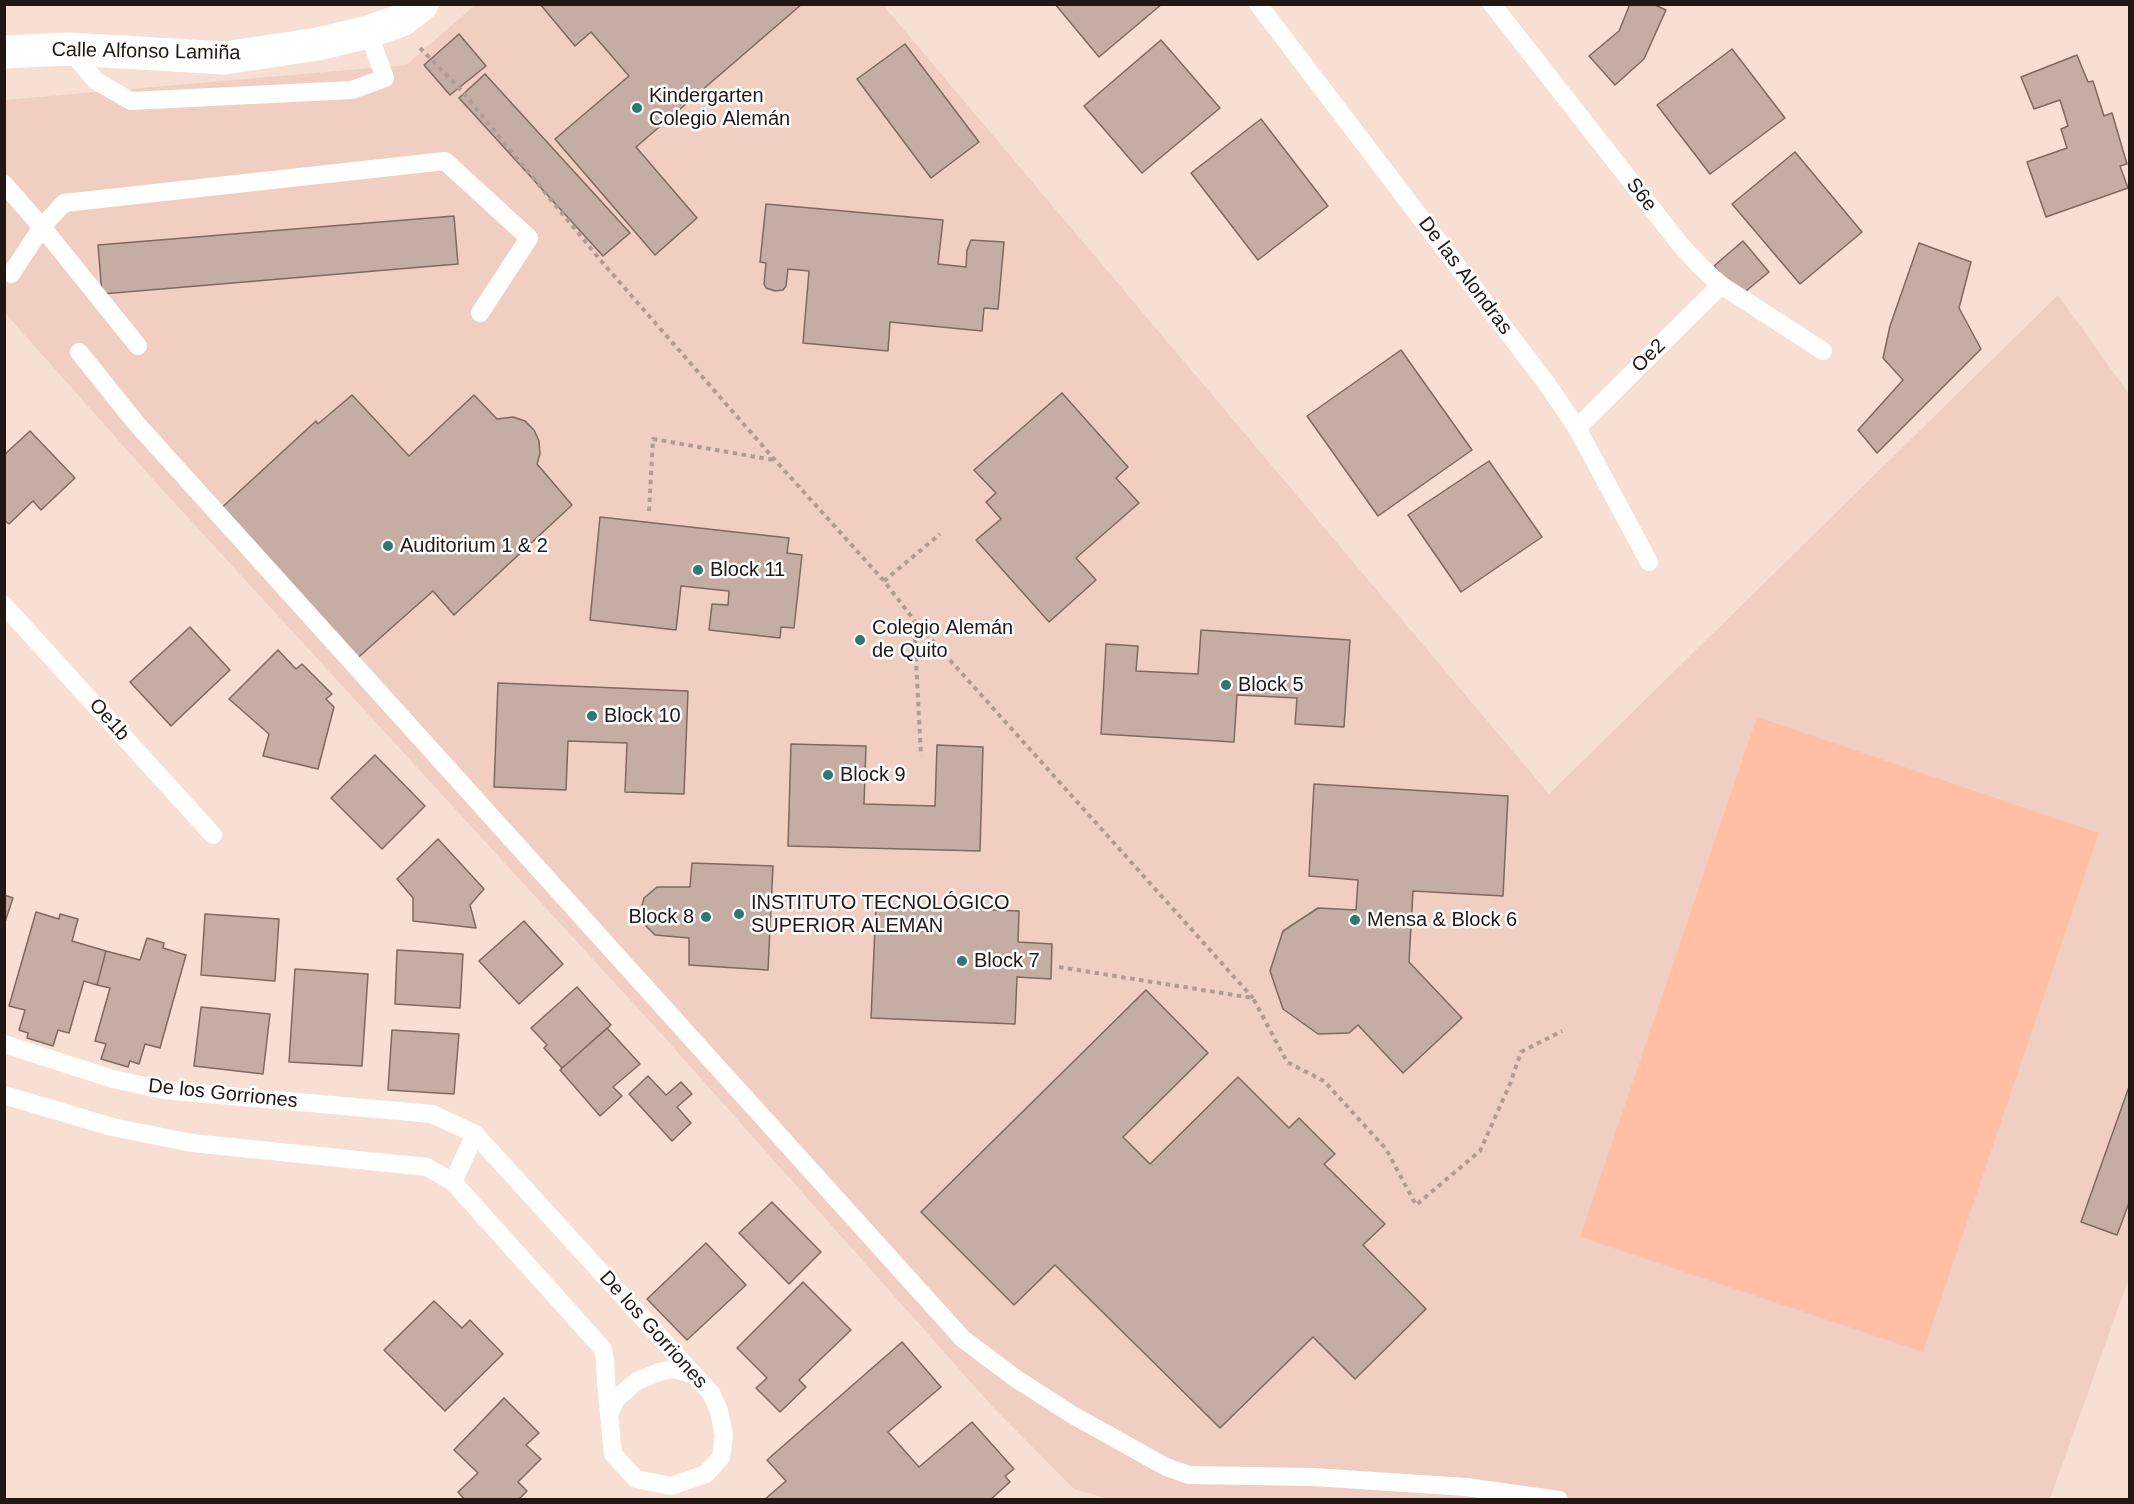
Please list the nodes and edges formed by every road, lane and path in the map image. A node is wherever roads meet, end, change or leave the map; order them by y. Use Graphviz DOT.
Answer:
graph roads {
  1 [pos="423,4"];
  2 [pos="1258,4"];
  3 [pos="1492,4"];
  4 [pos="368,32"];
  5 [pos="69,49"];
  6 [pos="421,50"];
  7 [pos="4,52"];
  8 [pos="4,184"];
  9 [pos="42,227"];
  10 [pos="11,274"];
  11 [pos="1722,285"];
  12 [pos="480,313"];
  13 [pos="138,346"];
  14 [pos="1823,351"];
  15 [pos="79,352"];
  16 [pos="1577,428"];
  17 [pos="775,460"];
  18 [pos="650,511"];
  19 [pos="940,534"];
  20 [pos="1649,562"];
  21 [pos="884,581"];
  22 [pos="4,604"];
  23 [pos="914,620"];
  24 [pos="921,756"];
  25 [pos="213,835"];
  26 [pos="1059,967"];
  27 [pos="1253,998"];
  28 [pos="1562,1031"];
  29 [pos="4,1044"];
  30 [pos="4,1095"];
  31 [pos="474,1134"];
  32 [pos="453,1182"];
  33 [pos="692,1374"];
  34 [pos="608,1417"];
  35 [pos="1559,1500"];
  1 -- 4 [label="street, Calle Alfonso Lamiña"];
  2 -- 16 [label="lane, De las Alondras"];
  3 -- 11 [label="lane, S6e"];
  4 -- 5 [label="street, Calle Alfonso Lamiña"];
  4 -- 5 [label="lane"];
  5 -- 7 [label="street, Calle Alfonso Lamiña"];
  6 -- 17 [label="path"];
  8 -- 9 [label="lane"];
  9 -- 10 [label="lane"];
  9 -- 12 [label="lane"];
  9 -- 13 [label="lane"];
  11 -- 14 [label="lane, S6e"];
  11 -- 16 [label="lane, Oe2"];
  15 -- 35 [label="lane"];
  16 -- 20 [label="lane, De las Alondras"];
  17 -- 18 [label="path"];
  17 -- 21 [label="path"];
  19 -- 21 [label="path"];
  21 -- 23 [label="path"];
  22 -- 25 [label="lane, Oe1b"];
  23 -- 24 [label="path"];
  23 -- 27 [label="path"];
  26 -- 27 [label="path"];
  27 -- 28 [label="path"];
  29 -- 31 [label="lane, De los Gorriones"];
  30 -- 32 [label="lane, De los Gorriones"];
  31 -- 32 [label="lane"];
  31 -- 33 [label="lane, De los Gorriones"];
  32 -- 34 [label="lane, De los Gorriones"];
  33 -- 34 [label="lane"];
  33 -- 34 [label="lane, De los Gorriones"];
}
